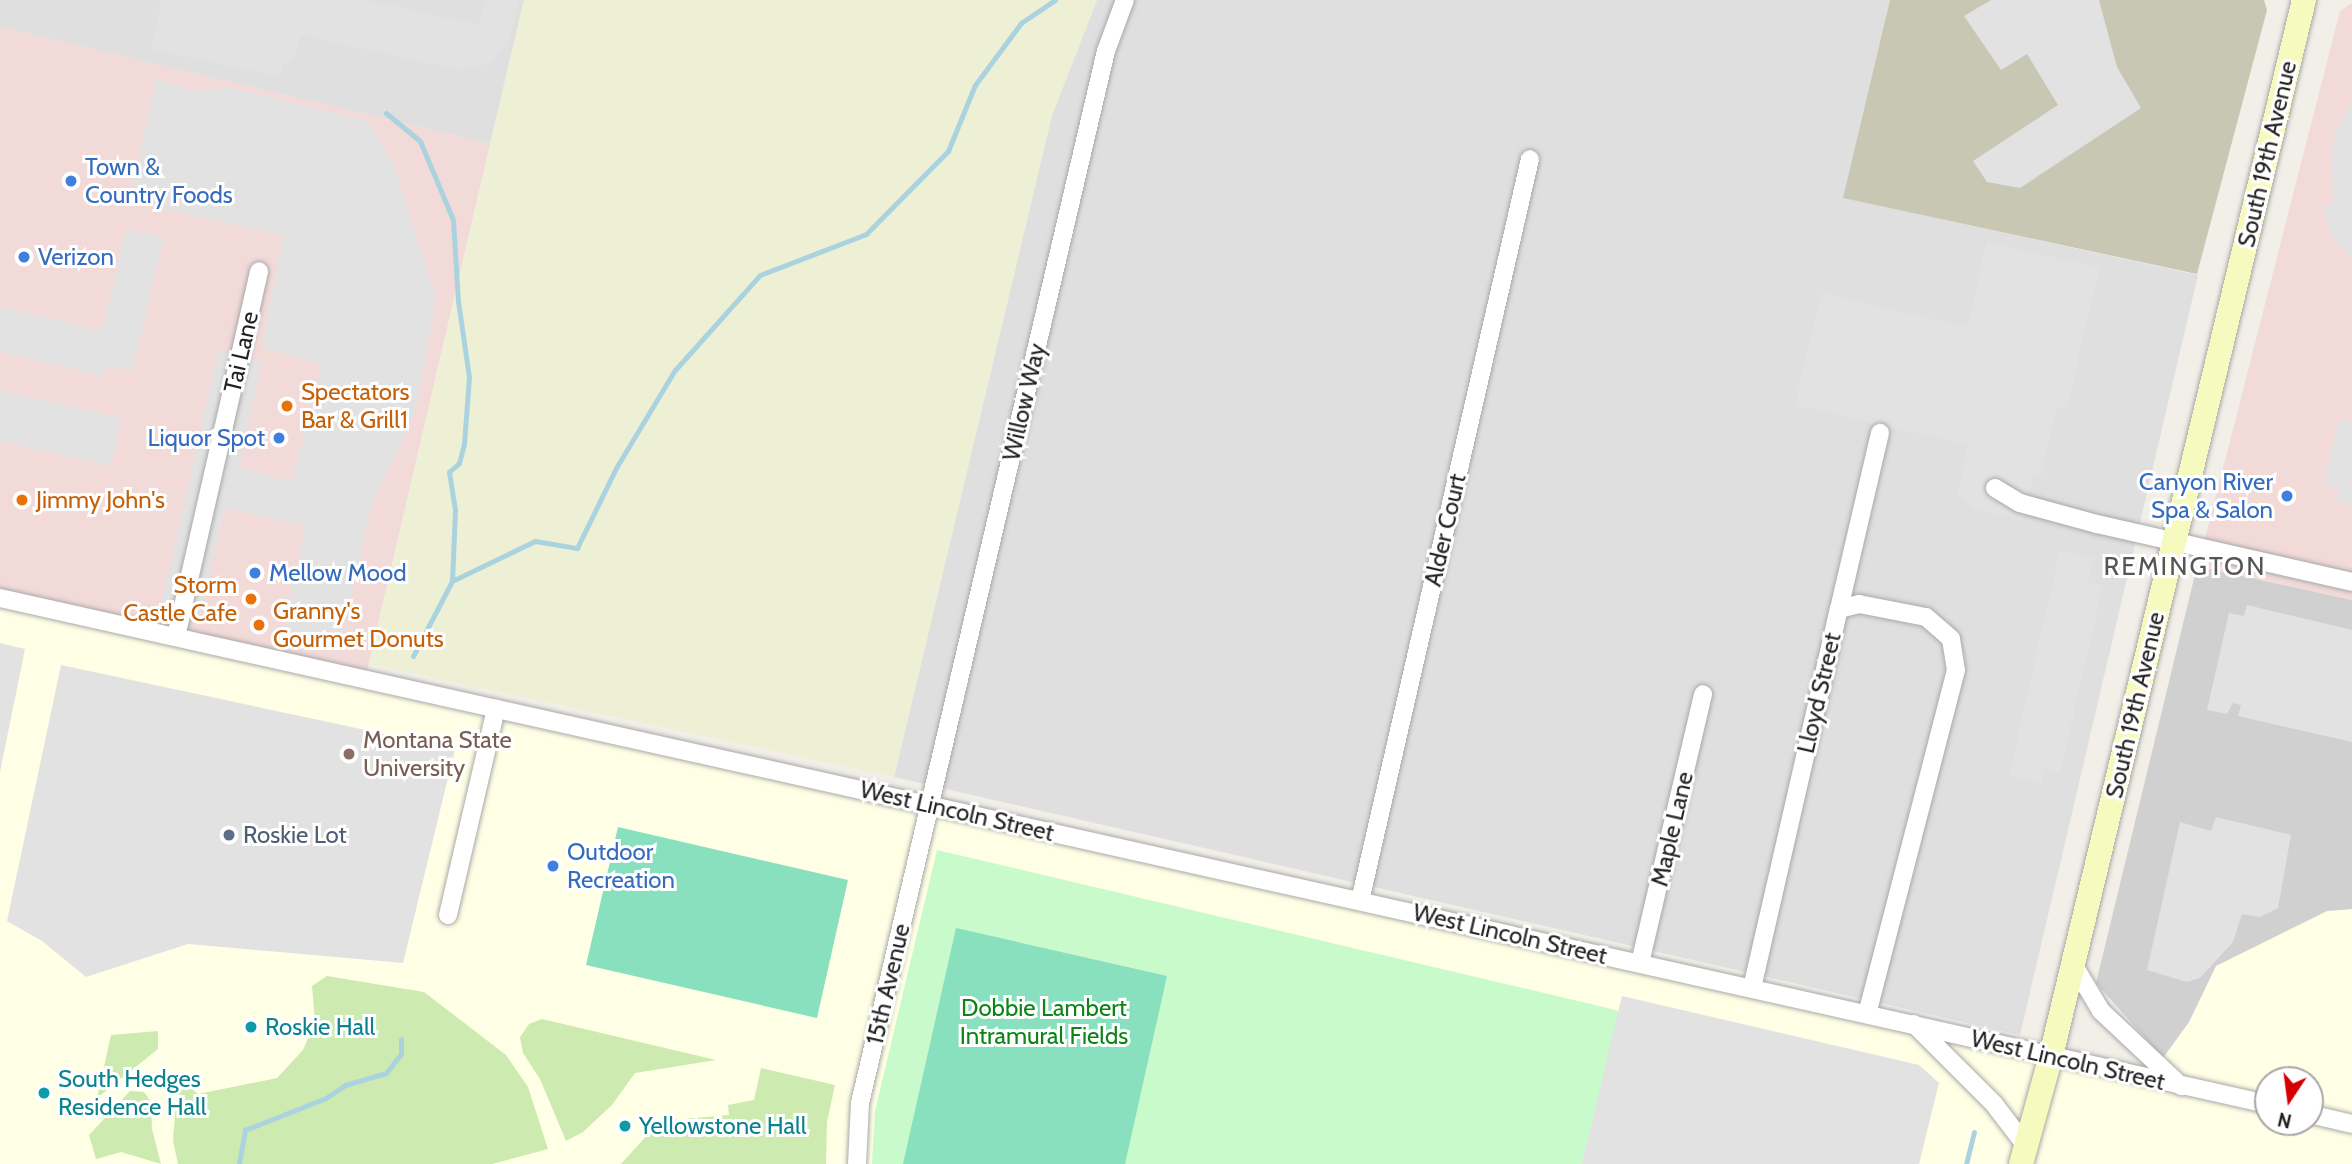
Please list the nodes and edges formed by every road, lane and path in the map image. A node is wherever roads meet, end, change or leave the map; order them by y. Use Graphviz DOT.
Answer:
graph roads {
  1 [pos="1125,0"];
  2 [pos="2304,0"];
  3 [pos="1530,159"];
  4 [pos="260,271"];
  5 [pos="1881,433"];
  6 [pos="1996,488"];
  7 [pos="2174,542"];
  8 [pos="2352,582"];
  9 [pos="0,598"];
  10 [pos="1839,609"];
  11 [pos="176,638"];
  12 [pos="1703,694"];
  13 [pos="496,709"];
  14 [pos="930,805"];
  15 [pos="1360,901"];
  16 [pos="448,915"];
  17 [pos="1640,963"];
  18 [pos="2073,964"];
  19 [pos="1752,988"];
  20 [pos="1867,1014"];
  21 [pos="1914,1024"];
  22 [pos="2051,1056"];
  23 [pos="2181,1086"];
  24 [pos="2254,1101"];
  25 [pos="2324,1117"];
  26 [pos="2352,1124"];
  27 [pos="2024,1155"];
  28 [pos="857,1164"];
  1 -- 14 [label="street, Willow Way"];
  2 -- 7 [label="main road, South 19th Avenue"];
  3 -- 15 [label="street, Alder Court"];
  4 -- 11 [label="street, Tai Lane"];
  5 -- 10 [label="street"];
  6 -- 7 [label="street"];
  7 -- 8 [label="street"];
  7 -- 18 [label="main road, South 19th Avenue"];
  9 -- 11 [label="street, West Lincoln Street"];
  10 -- 19 [label="street, Lloyd Street"];
  10 -- 20 [label="street, Lloyd Street"];
  11 -- 13 [label="street, West Lincoln Street"];
  12 -- 17 [label="street, Maple Lane"];
  13 -- 14 [label="street, West Lincoln Street"];
  13 -- 16 [label="street"];
  14 -- 15 [label="street, West Lincoln Street"];
  14 -- 28 [label="street, 15th Avenue"];
  15 -- 17 [label="street, West Lincoln Street"];
  17 -- 19 [label="street, West Lincoln Street"];
  18 -- 22 [label="main road, South 19th Avenue"];
  18 -- 23 [label="street, West Lincoln Street"];
  19 -- 20 [label="street, West Lincoln Street"];
  20 -- 21 [label="street, West Lincoln Street"];
  21 -- 22 [label="street, West Lincoln Street"];
  21 -- 27 [label="street, West Lincoln Street"];
  22 -- 23 [label="street, West Lincoln Street"];
  22 -- 27 [label="main road, South 19th Avenue"];
  23 -- 24 [label="street, West Lincoln Street"];
  25 -- 26 [label="street"];
}
